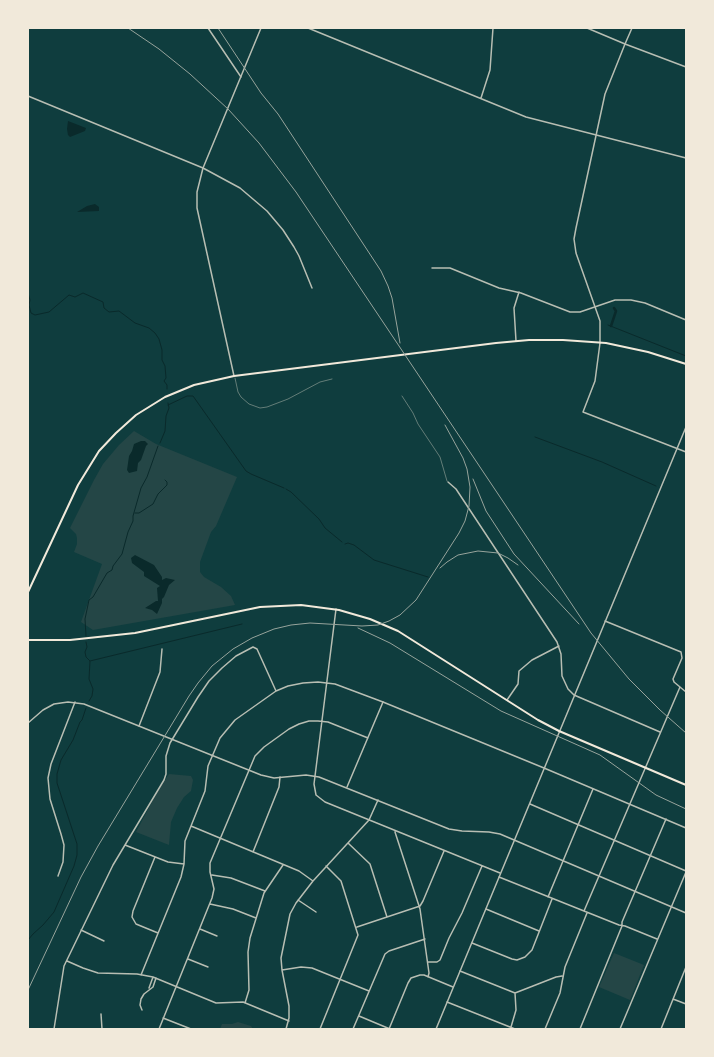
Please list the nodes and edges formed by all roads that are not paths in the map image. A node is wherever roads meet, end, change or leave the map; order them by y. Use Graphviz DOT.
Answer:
graph roads {
  1 [pos="208,28"];
  2 [pos="261,28"];
  3 [pos="308,28"];
  4 [pos="493,28"];
  5 [pos="587,28"];
  6 [pos="632,28"];
  7 [pos="626,44"];
  8 [pos="686,68"];
  9 [pos="241,77"];
  10 [pos="28,96"];
  11 [pos="481,98"];
  12 [pos="596,135"];
  13 [pos="686,158"];
  14 [pos="203,168"];
  15 [pos="432,268"];
  16 [pos="312,288"];
  17 [pos="519,292"];
  18 [pos="596,307"];
  19 [pos="686,320"];
  20 [pos="516,341"];
  21 [pos="600,343"];
  22 [pos="686,364"];
  23 [pos="234,376"];
  24 [pos="332,379"];
  25 [pos="402,396"];
  26 [pos="686,427"];
  27 [pos="677,449"];
  28 [pos="686,452"];
  29 [pos="448,482"];
  30 [pos="28,592"];
  31 [pos="336,609"];
  32 [pos="605,621"];
  33 [pos="28,640"];
  34 [pos="559,646"];
  35 [pos="162,650"];
  36 [pos="327,682"];
  37 [pos="680,687"];
  38 [pos="276,691"];
  39 [pos="686,692"];
  40 [pos="574,695"];
  41 [pos="507,700"];
  42 [pos="75,702"];
  43 [pos="383,702"];
  44 [pos="322,721"];
  45 [pos="28,723"];
  46 [pos="139,726"];
  47 [pos="559,731"];
  48 [pos="660,732"];
  49 [pos="368,738"];
  50 [pos="171,739"];
  51 [pos="212,756"];
  52 [pos="544,768"];
  53 [pos="645,768"];
  54 [pos="248,771"];
  55 [pos="315,776"];
  56 [pos="280,778"];
  57 [pos="686,786"];
  58 [pos="347,787"];
  59 [pos="593,789"];
  60 [pos="378,800"];
  61 [pos="529,804"];
  62 [pos="630,804"];
  63 [pos="666,819"];
  64 [pos="369,820"];
  65 [pos="578,825"];
  66 [pos="191,826"];
  67 [pos="686,828"];
  68 [pos="395,831"];
  69 [pos="220,838"];
  70 [pos="514,840"];
  71 [pos="614,840"];
  72 [pos="348,842"];
  73 [pos="125,845"];
  74 [pos="444,851"];
  75 [pos="253,852"];
  76 [pos="650,855"];
  77 [pos="155,857"];
  78 [pos="563,861"];
  79 [pos="184,864"];
  80 [pos="284,865"];
  81 [pos="326,866"];
  82 [pos="482,866"];
  83 [pos="686,871"];
  84 [pos="500,874"];
  85 [pos="211,875"];
  86 [pos="58,876"];
  87 [pos="599,876"];
  88 [pos="499,877"];
  89 [pos="313,881"];
  90 [pos="265,891"];
  91 [pos="635,892"];
  92 [pos="548,897"];
  93 [pos="553,899"];
  94 [pos="298,900"];
  95 [pos="210,904"];
  96 [pos="420,906"];
  97 [pos="672,907"];
  98 [pos="486,909"];
  99 [pos="584,911"];
  100 [pos="316,912"];
  101 [pos="587,912"];
  102 [pos="686,913"];
  103 [pos="387,917"];
  104 [pos="256,918"];
  105 [pos="622,926"];
  106 [pos="356,927"];
  107 [pos="200,929"];
  108 [pos="81,930"];
  109 [pos="539,931"];
  110 [pos="158,933"];
  111 [pos="217,936"];
  112 [pos="425,939"];
  113 [pos="657,939"];
  114 [pos="104,941"];
  115 [pos="472,942"];
  116 [pos="188,959"];
  117 [pos="67,961"];
  118 [pos="428,962"];
  119 [pos="208,967"];
  120 [pos="686,967"];
  121 [pos="282,970"];
  122 [pos="460,971"];
  123 [pos="141,975"];
  124 [pos="562,976"];
  125 [pos="153,977"];
  126 [pos="428,977"];
  127 [pos="156,978"];
  128 [pos="340,979"];
  129 [pos="176,986"];
  130 [pos="453,987"];
  131 [pos="149,989"];
  132 [pos="369,991"];
  133 [pos="516,993"];
  134 [pos="673,999"];
  135 [pos="447,1002"];
  136 [pos="245,1003"];
  137 [pos="686,1004"];
  138 [pos="142,1010"];
  139 [pos="101,1014"];
  140 [pos="358,1016"];
  141 [pos="163,1018"];
  142 [pos="289,1021"];
  143 [pos="511,1027"];
  144 [pos="54,1029"];
  145 [pos="102,1029"];
  146 [pos="158,1029"];
  147 [pos="191,1029"];
  148 [pos="286,1029"];
  149 [pos="320,1029"];
  150 [pos="353,1029"];
  151 [pos="389,1029"];
  152 [pos="436,1029"];
  153 [pos="515,1029"];
  154 [pos="545,1029"];
  155 [pos="580,1029"];
  156 [pos="620,1029"];
  157 [pos="661,1029"];
  1 -- 9 [label="street"];
  2 -- 9 [label="street"];
  3 -- 11 [label="street"];
  4 -- 11 [label="street"];
  5 -- 7 [label="street"];
  6 -- 7 [label="street"];
  7 -- 8 [label="street"];
  7 -- 12 [label="street"];
  9 -- 14 [label="street"];
  10 -- 14 [label="street"];
  11 -- 12 [label="street"];
  12 -- 13 [label="street"];
  12 -- 18 [label="street"];
  14 -- 16 [label="street"];
  14 -- 23 [label="street"];
  15 -- 17 [label="street"];
  17 -- 18 [label="street"];
  17 -- 20 [label="street"];
  18 -- 19 [label="street"];
  18 -- 21 [label="street"];
  20 -- 21 [label="main road"];
  20 -- 23 [label="main road"];
  21 -- 22 [label="main road"];
  21 -- 27 [label="street"];
  23 -- 24 [label="lane"];
  23 -- 30 [label="main road"];
  25 -- 29 [label="lane"];
  26 -- 27 [label="street"];
  27 -- 28 [label="street"];
  27 -- 32 [label="street"];
  29 -- 34 [label="street"];
  31 -- 33 [label="main road"];
  31 -- 36 [label="street"];
  31 -- 41 [label="main road"];
  32 -- 37 [label="street"];
  32 -- 40 [label="street"];
  34 -- 40 [label="street"];
  34 -- 41 [label="street"];
  35 -- 46 [label="street"];
  36 -- 38 [label="street"];
  36 -- 43 [label="street"];
  36 -- 44 [label="street"];
  37 -- 39 [label="street"];
  37 -- 48 [label="street"];
  38 -- 50 [label="street"];
  38 -- 51 [label="street"];
  40 -- 47 [label="street"];
  40 -- 48 [label="street"];
  41 -- 47 [label="main road"];
  42 -- 45 [label="street"];
  42 -- 46 [label="street"];
  42 -- 86 [label="street"];
  43 -- 49 [label="street"];
  43 -- 52 [label="street"];
  44 -- 49 [label="street"];
  44 -- 54 [label="street"];
  44 -- 55 [label="street"];
  46 -- 50 [label="street"];
  47 -- 52 [label="street"];
  47 -- 53 [label="main road"];
  48 -- 53 [label="street"];
  49 -- 58 [label="street"];
  50 -- 51 [label="street"];
  50 -- 73 [label="street"];
  51 -- 54 [label="street"];
  51 -- 66 [label="street"];
  52 -- 59 [label="street"];
  52 -- 61 [label="street"];
  53 -- 57 [label="main road"];
  53 -- 62 [label="street"];
  54 -- 56 [label="street"];
  54 -- 69 [label="street"];
  55 -- 56 [label="street"];
  55 -- 58 [label="street"];
  55 -- 64 [label="street"];
  56 -- 75 [label="street"];
  58 -- 60 [label="street"];
  59 -- 62 [label="street"];
  59 -- 65 [label="street"];
  60 -- 64 [label="street"];
  60 -- 70 [label="street"];
  61 -- 65 [label="street"];
  61 -- 70 [label="street"];
  62 -- 63 [label="street"];
  62 -- 71 [label="street"];
  63 -- 67 [label="street"];
  63 -- 76 [label="street"];
  64 -- 68 [label="street"];
  64 -- 72 [label="street"];
  65 -- 71 [label="street"];
  65 -- 78 [label="street"];
  66 -- 69 [label="street"];
  66 -- 79 [label="street"];
  68 -- 74 [label="street"];
  68 -- 96 [label="street"];
  69 -- 75 [label="street"];
  69 -- 85 [label="street"];
  70 -- 78 [label="street"];
  70 -- 84 [label="street"];
  71 -- 76 [label="street"];
  71 -- 87 [label="street"];
  72 -- 81 [label="street"];
  72 -- 103 [label="street"];
  73 -- 77 [label="street"];
  73 -- 108 [label="street"];
  74 -- 82 [label="street"];
  74 -- 96 [label="street"];
  75 -- 80 [label="street"];
  76 -- 83 [label="street"];
  76 -- 91 [label="street"];
  77 -- 79 [label="street"];
  77 -- 110 [label="street"];
  78 -- 87 [label="street"];
  78 -- 92 [label="street"];
  79 -- 110 [label="street"];
  80 -- 89 [label="street"];
  80 -- 90 [label="street"];
  81 -- 89 [label="street"];
  81 -- 106 [label="street"];
  82 -- 84 [label="street"];
  82 -- 118 [label="street"];
  83 -- 97 [label="street"];
  84 -- 88 [label="street"];
  85 -- 90 [label="street"];
  85 -- 95 [label="street"];
  87 -- 91 [label="street"];
  87 -- 99 [label="street"];
  88 -- 92 [label="street"];
  88 -- 98 [label="street"];
  89 -- 94 [label="street"];
  90 -- 104 [label="street"];
  91 -- 97 [label="street"];
  91 -- 105 [label="street"];
  92 -- 93 [label="street"];
  93 -- 99 [label="street"];
  93 -- 109 [label="street"];
  94 -- 100 [label="street"];
  94 -- 121 [label="street"];
  95 -- 104 [label="street"];
  95 -- 107 [label="street"];
  96 -- 103 [label="street"];
  96 -- 112 [label="street"];
  97 -- 102 [label="street"];
  97 -- 113 [label="street"];
  98 -- 109 [label="street"];
  98 -- 115 [label="street"];
  99 -- 101 [label="street"];
  101 -- 105 [label="street"];
  101 -- 124 [label="street"];
  103 -- 106 [label="street"];
  104 -- 136 [label="street"];
  105 -- 113 [label="street"];
  105 -- 155 [label="street"];
  106 -- 128 [label="street"];
  107 -- 111 [label="street"];
  107 -- 116 [label="street"];
  108 -- 114 [label="street"];
  108 -- 117 [label="street"];
  109 -- 115 [label="street"];
  110 -- 123 [label="street"];
  112 -- 118 [label="street"];
  112 -- 132 [label="street"];
  113 -- 156 [label="street"];
  115 -- 122 [label="street"];
  116 -- 119 [label="street"];
  116 -- 129 [label="street"];
  117 -- 123 [label="street"];
  117 -- 144 [label="street"];
  118 -- 126 [label="street"];
  120 -- 134 [label="street"];
  121 -- 128 [label="street"];
  121 -- 142 [label="street"];
  122 -- 130 [label="street"];
  122 -- 133 [label="street"];
  123 -- 125 [label="street"];
  124 -- 133 [label="street"];
  124 -- 154 [label="street"];
  125 -- 127 [label="street"];
  125 -- 131 [label="street"];
  126 -- 130 [label="street"];
  126 -- 151 [label="street"];
  127 -- 129 [label="street"];
  127 -- 131 [label="street"];
  128 -- 132 [label="street"];
  128 -- 149 [label="street"];
  129 -- 136 [label="street"];
  129 -- 141 [label="street"];
  130 -- 135 [label="street"];
  131 -- 138 [label="street"];
  132 -- 140 [label="street"];
  133 -- 143 [label="street"];
  134 -- 137 [label="street"];
  134 -- 157 [label="street"];
  135 -- 143 [label="street"];
  135 -- 152 [label="street"];
  136 -- 142 [label="street"];
  139 -- 145 [label="street"];
  140 -- 150 [label="street"];
  140 -- 151 [label="street"];
  141 -- 146 [label="street"];
  141 -- 147 [label="street"];
  142 -- 148 [label="street"];
  143 -- 153 [label="street"];
}
